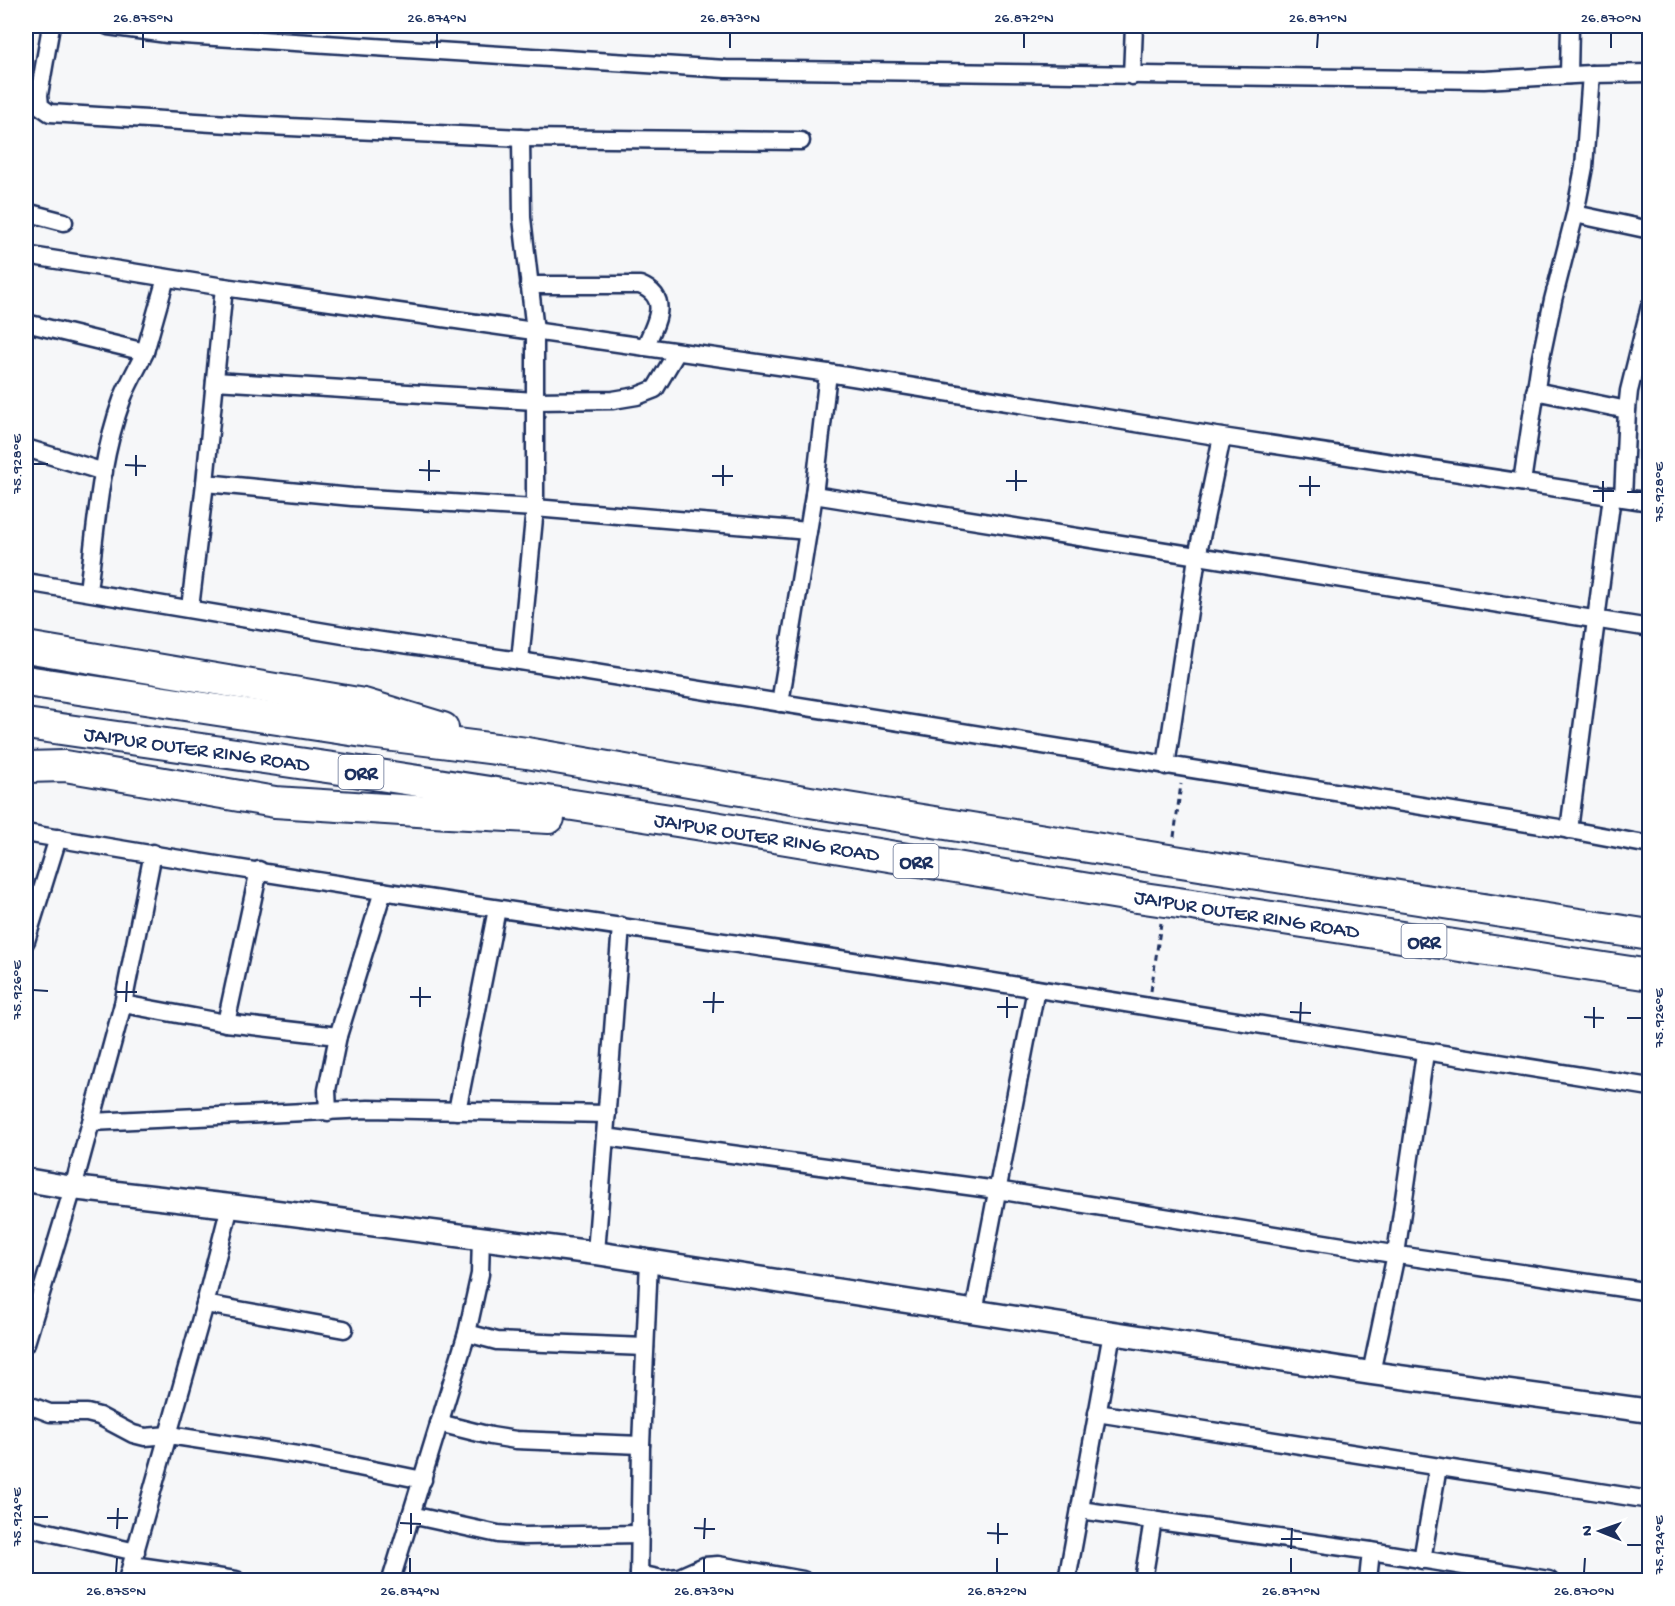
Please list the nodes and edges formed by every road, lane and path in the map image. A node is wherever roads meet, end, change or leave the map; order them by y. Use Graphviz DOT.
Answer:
graph roads {
  1 [pos="51,26"];
  2 [pos="108,26"];
  3 [pos="1134,26"];
  4 [pos="1569,26"];
  5 [pos="241,32"];
  6 [pos="1650,73"];
  7 [pos="1591,74"];
  8 [pos="1569,75"];
  9 [pos="1132,76"];
  10 [pos="521,138"];
  11 [pos="801,141"];
  12 [pos="26,212"];
  13 [pos="1575,214"];
  14 [pos="64,222"];
  15 [pos="1650,230"];
  16 [pos="26,255"];
  17 [pos="165,278"];
  18 [pos="529,285"];
  19 [pos="224,287"];
  20 [pos="1650,306"];
  21 [pos="26,324"];
  22 [pos="535,331"];
  23 [pos="645,347"];
  24 [pos="146,352"];
  25 [pos="677,352"];
  26 [pos="828,373"];
  27 [pos="215,381"];
  28 [pos="1535,391"];
  29 [pos="535,401"];
  30 [pos="1627,410"];
  31 [pos="1222,436"];
  32 [pos="26,448"];
  33 [pos="104,472"];
  34 [pos="1522,482"];
  35 [pos="205,483"];
  36 [pos="814,495"];
  37 [pos="1618,497"];
  38 [pos="1650,502"];
  39 [pos="535,508"];
  40 [pos="808,531"];
  41 [pos="1197,557"];
  42 [pos="26,582"];
  43 [pos="88,591"];
  44 [pos="190,608"];
  45 [pos="1596,621"];
  46 [pos="1650,628"];
  47 [pos="26,647"];
  48 [pos="520,661"];
  49 [pos="26,681"];
  50 [pos="780,703"];
  51 [pos="26,724"];
  52 [pos="526,753"];
  53 [pos="1166,766"];
  54 [pos="26,767"];
  55 [pos="696,824"];
  56 [pos="1569,830"];
  57 [pos="26,832"];
  58 [pos="58,838"];
  59 [pos="1650,845"];
  60 [pos="153,853"];
  61 [pos="259,870"];
  62 [pos="383,891"];
  63 [pos="496,909"];
  64 [pos="621,926"];
  65 [pos="27,934"];
  66 [pos="1650,935"];
  67 [pos="1650,975"];
  68 [pos="1036,989"];
  69 [pos="123,1004"];
  70 [pos="226,1023"];
  71 [pos="338,1036"];
  72 [pos="1425,1053"];
  73 [pos="1650,1087"];
  74 [pos="458,1111"];
  75 [pos="328,1112"];
  76 [pos="607,1114"];
  77 [pos="91,1122"];
  78 [pos="605,1137"];
  79 [pos="26,1180"];
  80 [pos="73,1188"];
  81 [pos="997,1190"];
  82 [pos="230,1206"];
  83 [pos="481,1237"];
  84 [pos="596,1253"];
  85 [pos="1396,1254"];
  86 [pos="649,1261"];
  87 [pos="1650,1292"];
  88 [pos="206,1304"];
  89 [pos="974,1312"];
  90 [pos="344,1329"];
  91 [pos="467,1334"];
  92 [pos="1112,1334"];
  93 [pos="26,1344"];
  94 [pos="645,1347"];
  95 [pos="1371,1373"];
  96 [pos="26,1404"];
  97 [pos="1650,1411"];
  98 [pos="1097,1413"];
  99 [pos="439,1423"];
  100 [pos="169,1436"];
  101 [pos="641,1445"];
  102 [pos="1438,1467"];
  103 [pos="423,1480"];
  104 [pos="1650,1500"];
  105 [pos="1080,1510"];
  106 [pos="411,1515"];
  107 [pos="1153,1520"];
  108 [pos="26,1527"];
  109 [pos="640,1534"];
  110 [pos="1371,1551"];
  111 [pos="1422,1560"];
  112 [pos="132,1566"];
  113 [pos="639,1577"];
  114 [pos="236,1581"];
  115 [pos="391,1581"];
  116 [pos="802,1581"];
  117 [pos="1067,1581"];
  118 [pos="1143,1581"];
  119 [pos="1368,1581"];
  120 [pos="1549,1581"];
  1 -- 10 [label="street"];
  2 -- 5 [label="street"];
  3 -- 9 [label="street"];
  4 -- 8 [label="street"];
  5 -- 9 [label="street"];
  6 -- 7 [label="street"];
  7 -- 8 [label="street"];
  7 -- 13 [label="street"];
  8 -- 9 [label="street"];
  10 -- 11 [label="street"];
  10 -- 18 [label="street"];
  12 -- 14 [label="street"];
  13 -- 15 [label="street"];
  13 -- 28 [label="street"];
  16 -- 17 [label="street"];
  17 -- 19 [label="street"];
  17 -- 24 [label="street"];
  18 -- 22 [label="street"];
  18 -- 23 [label="street"];
  19 -- 22 [label="street"];
  19 -- 27 [label="street"];
  20 -- 30 [label="street"];
  21 -- 24 [label="street"];
  22 -- 23 [label="street"];
  22 -- 29 [label="street"];
  23 -- 25 [label="street"];
  24 -- 33 [label="street"];
  25 -- 26 [label="street"];
  25 -- 29 [label="street"];
  26 -- 31 [label="street"];
  26 -- 36 [label="street"];
  27 -- 29 [label="street"];
  27 -- 35 [label="street"];
  28 -- 30 [label="street"];
  28 -- 34 [label="street"];
  29 -- 39 [label="street"];
  30 -- 37 [label="street"];
  31 -- 34 [label="street"];
  31 -- 41 [label="street"];
  32 -- 33 [label="street"];
  33 -- 43 [label="street"];
  34 -- 37 [label="street"];
  35 -- 39 [label="street"];
  35 -- 44 [label="street"];
  36 -- 40 [label="street"];
  36 -- 41 [label="street"];
  37 -- 38 [label="street"];
  37 -- 45 [label="street"];
  39 -- 40 [label="street"];
  39 -- 48 [label="street"];
  40 -- 50 [label="street"];
  41 -- 45 [label="street"];
  41 -- 53 [label="street"];
  42 -- 43 [label="street"];
  43 -- 44 [label="street"];
  44 -- 48 [label="street"];
  45 -- 46 [label="street"];
  45 -- 56 [label="street"];
  47 -- 52 [label="highway"];
  48 -- 50 [label="street"];
  49 -- 52 [label="highway"];
  50 -- 53 [label="street"];
  51 -- 55 [label="highway, JAIPUR OUTER RING ROAD / ORR"];
  52 -- 66 [label="highway, JAIPUR OUTER RING ROAD / ORR, bridge"];
  53 -- 56 [label="street"];
  54 -- 55 [label="highway"];
  55 -- 67 [label="highway, JAIPUR OUTER RING ROAD / ORR, bridge"];
  56 -- 59 [label="street"];
  57 -- 58 [label="street"];
  58 -- 60 [label="street"];
  58 -- 65 [label="street"];
  60 -- 61 [label="street"];
  60 -- 69 [label="street"];
  61 -- 62 [label="street"];
  61 -- 70 [label="street"];
  62 -- 63 [label="street"];
  62 -- 71 [label="street"];
  63 -- 64 [label="street"];
  63 -- 74 [label="street"];
  64 -- 68 [label="street"];
  64 -- 76 [label="street"];
  68 -- 72 [label="street"];
  68 -- 81 [label="street"];
  69 -- 70 [label="street"];
  69 -- 77 [label="street"];
  70 -- 71 [label="street"];
  71 -- 75 [label="street"];
  72 -- 73 [label="street"];
  72 -- 85 [label="street"];
  74 -- 75 [label="street"];
  74 -- 76 [label="street"];
  75 -- 77 [label="street"];
  76 -- 78 [label="street"];
  77 -- 80 [label="street"];
  78 -- 81 [label="street"];
  78 -- 84 [label="street"];
  79 -- 80 [label="street"];
  80 -- 82 [label="street"];
  80 -- 93 [label="street"];
  81 -- 85 [label="street"];
  81 -- 89 [label="street"];
  82 -- 83 [label="street"];
  82 -- 88 [label="street"];
  83 -- 84 [label="street"];
  83 -- 91 [label="street"];
  84 -- 86 [label="street"];
  85 -- 87 [label="street"];
  85 -- 95 [label="street"];
  86 -- 89 [label="street"];
  86 -- 94 [label="street"];
  88 -- 90 [label="street"];
  88 -- 100 [label="street"];
  89 -- 92 [label="street"];
  91 -- 94 [label="street"];
  91 -- 99 [label="street"];
  92 -- 95 [label="street"];
  92 -- 98 [label="street"];
  94 -- 101 [label="street"];
  95 -- 97 [label="street"];
  96 -- 100 [label="street"];
  98 -- 102 [label="street"];
  98 -- 105 [label="street"];
  99 -- 101 [label="street"];
  99 -- 103 [label="street"];
  100 -- 103 [label="street"];
  100 -- 112 [label="street"];
  101 -- 109 [label="street"];
  102 -- 104 [label="street"];
  102 -- 111 [label="street"];
  103 -- 106 [label="street"];
  105 -- 107 [label="street"];
  105 -- 117 [label="street"];
  106 -- 109 [label="street"];
  106 -- 115 [label="street"];
  107 -- 110 [label="street"];
  107 -- 118 [label="street"];
  108 -- 112 [label="street"];
  109 -- 113 [label="street"];
  110 -- 111 [label="street"];
  110 -- 119 [label="street"];
  111 -- 120 [label="street"];
  112 -- 114 [label="street"];
  113 -- 116 [label="street"];
}
